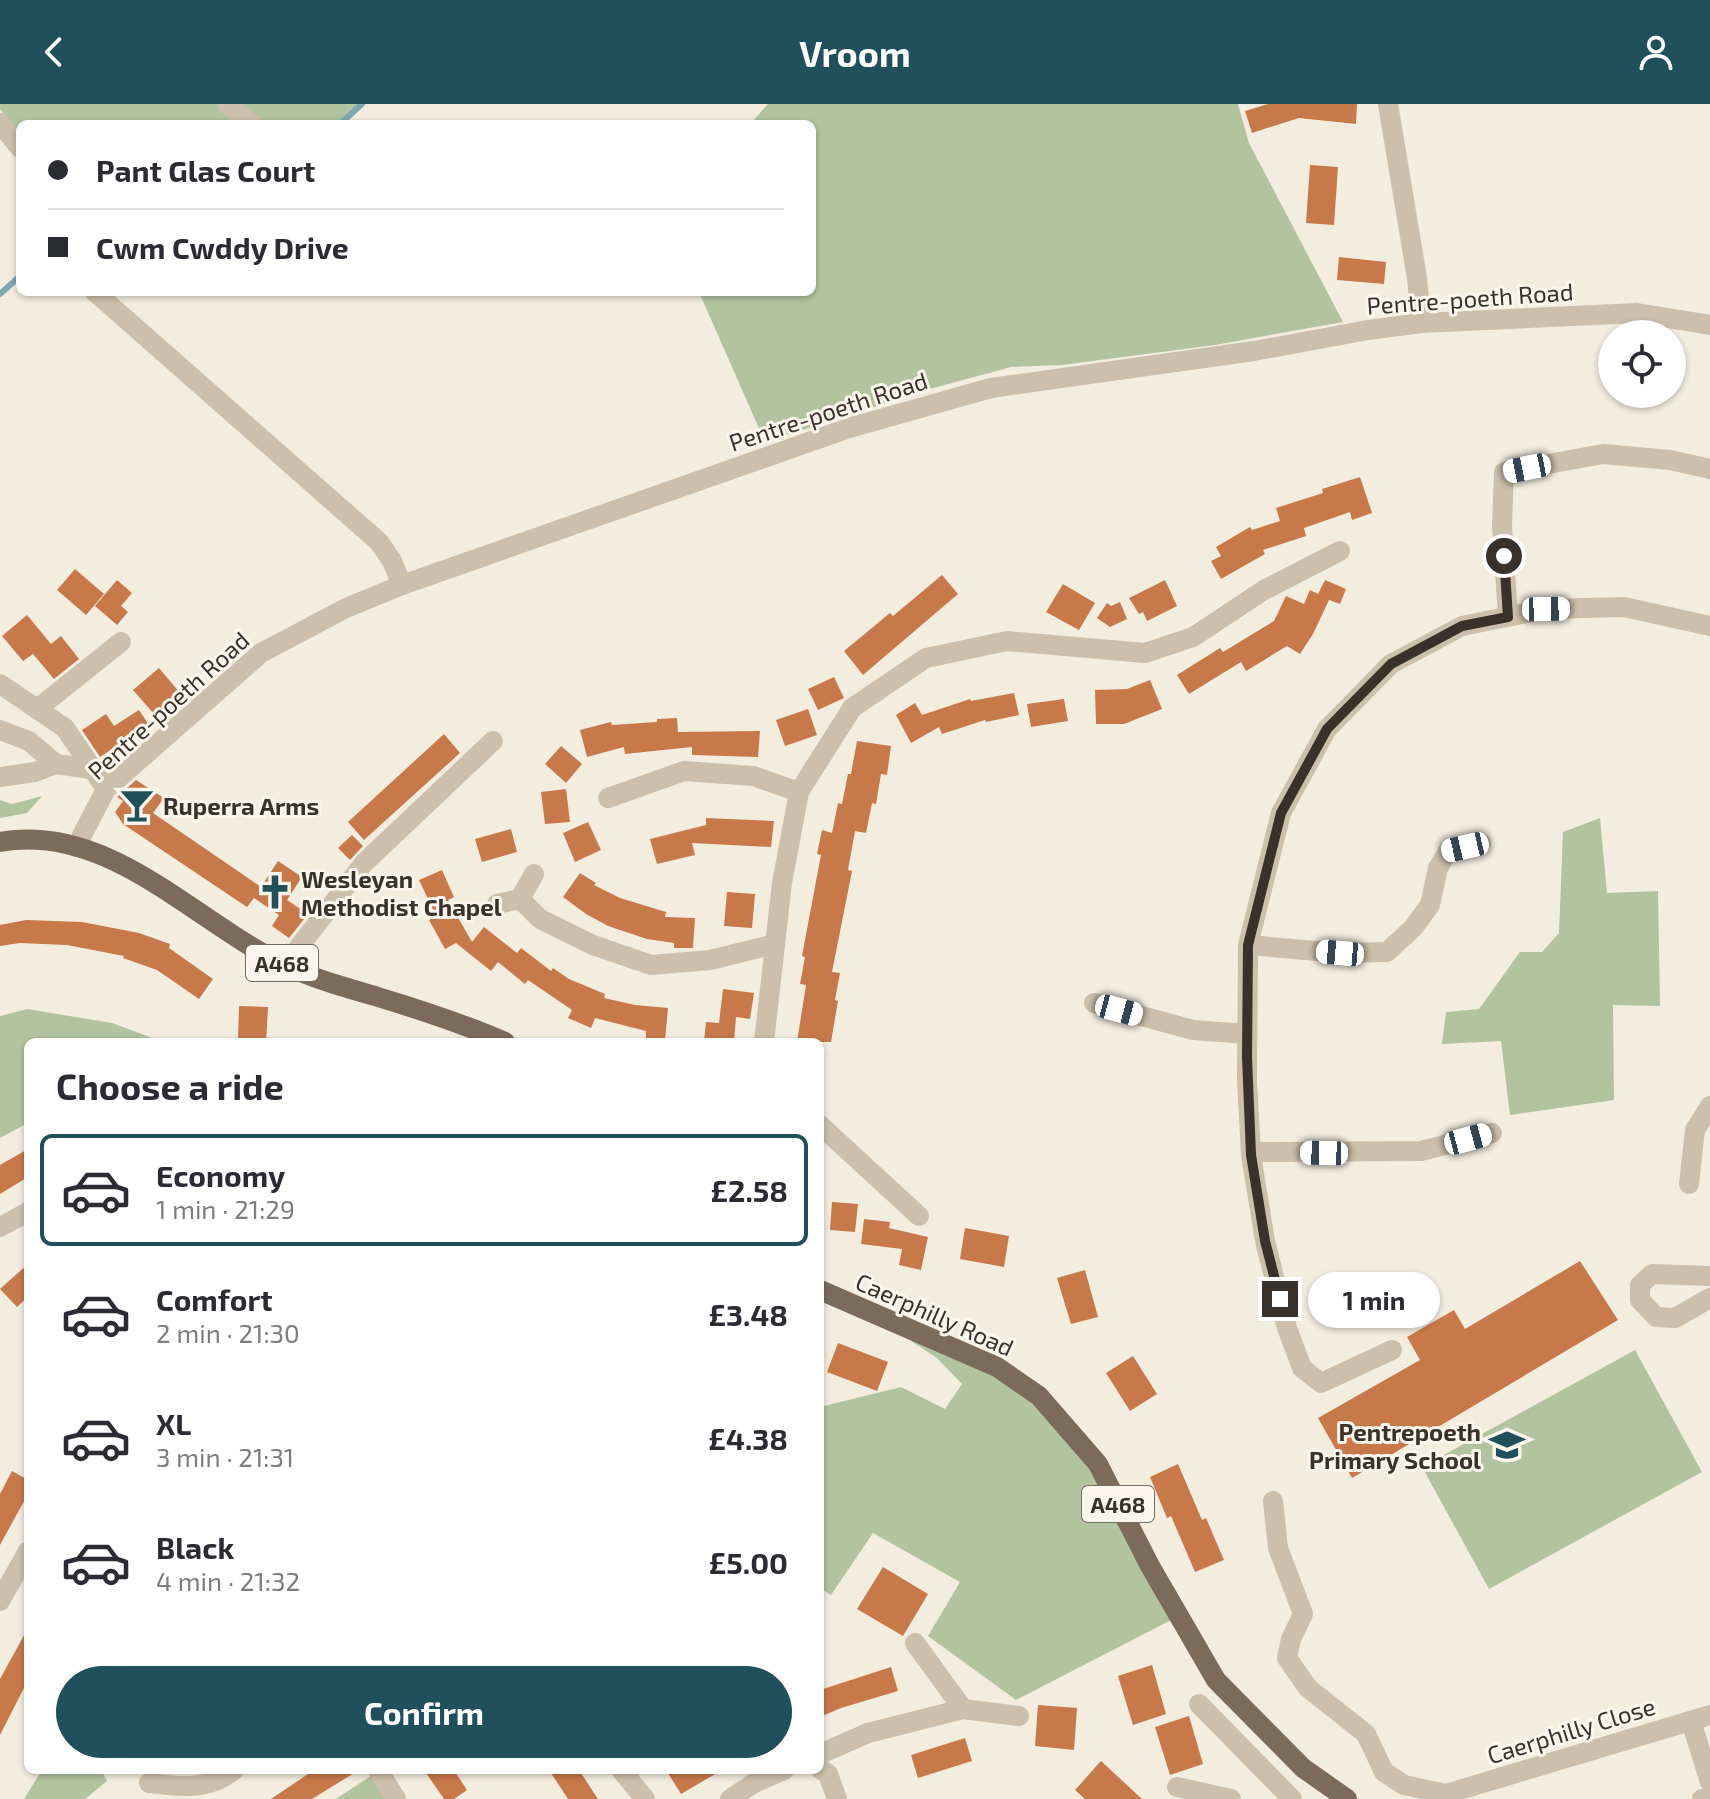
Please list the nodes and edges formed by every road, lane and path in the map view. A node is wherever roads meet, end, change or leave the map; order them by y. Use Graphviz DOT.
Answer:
graph roads {
  1 [pos="227,104"];
  2 [pos="1390,105"];
  3 [pos="246,120"];
  4 [pos="0,123"];
  5 [pos="16,143"];
  6 [pos="99,296"];
  7 [pos="1421,323"];
  8 [pos="1710,325"];
  9 [pos="1710,469"];
  10 [pos="1340,551"];
  11 [pos="402,585"];
  12 [pos="1508,617"];
  13 [pos="1710,626"];
  14 [pos="121,642"];
  15 [pos="0,684"];
  16 [pos="37,709"];
  17 [pos="0,730"];
  18 [pos="493,741"];
  19 [pos="56,764"];
  20 [pos="91,769"];
  21 [pos="0,777"];
  22 [pos="106,789"];
  23 [pos="799,792"];
  24 [pos="608,798"];
  25 [pos="0,842"];
  26 [pos="1481,843"];
  27 [pos="76,847"];
  28 [pos="534,874"];
  29 [pos="520,899"];
  30 [pos="497,904"];
  31 [pos="775,944"];
  32 [pos="1248,945"];
  33 [pos="285,965"];
  34 [pos="1094,1003"];
  35 [pos="1247,1034"];
  36 [pos="494,1038"];
  37 [pos="764,1038"];
  38 [pos="1710,1106"];
  39 [pos="824,1129"];
  40 [pos="1492,1133"];
  41 [pos="1251,1152"];
  42 [pos="1689,1184"];
  43 [pos="24,1214"];
  44 [pos="919,1216"];
  45 [pos="0,1227"];
  46 [pos="1710,1276"];
  47 [pos="824,1292"];
  48 [pos="1710,1298"];
  49 [pos="1392,1350"];
  50 [pos="1273,1501"];
  51 [pos="24,1558"];
  52 [pos="0,1601"];
  53 [pos="915,1643"];
  54 [pos="1199,1704"];
  55 [pos="963,1709"];
  56 [pos="1019,1716"];
  57 [pos="1700,1718"];
  58 [pos="824,1752"];
  59 [pos="824,1772"];
  60 [pos="229,1774"];
  61 [pos="380,1774"];
  62 [pos="626,1774"];
  63 [pos="775,1774"];
  64 [pos="1710,1782"];
  65 [pos="149,1783"];
  66 [pos="1177,1787"];
  67 [pos="1493,1790"];
  68 [pos="1710,1797"];
  69 [pos="396,1799"];
  70 [pos="645,1799"];
  71 [pos="730,1799"];
  72 [pos="837,1799"];
  73 [pos="1231,1799"];
  74 [pos="1292,1799"];
  75 [pos="1347,1799"];
  76 [pos="1702,1799"];
  1 -- 3 [label="street"];
  2 -- 7 [label="street"];
  4 -- 5 [label="street"];
  6 -- 11 [label="street"];
  7 -- 8 [label="street, Pentre-poeth Road"];
  7 -- 11 [label="street, Pentre-poeth Road"];
  9 -- 12 [label="street"];
  10 -- 23 [label="street"];
  11 -- 22 [label="street, Pentre-poeth Road"];
  12 -- 13 [label="street"];
  12 -- 32 [label="street"];
  14 -- 16 [label="street"];
  15 -- 16 [label="street"];
  16 -- 20 [label="street"];
  17 -- 19 [label="street"];
  18 -- 33 [label="street"];
  19 -- 20 [label="street"];
  19 -- 21 [label="street"];
  20 -- 22 [label="street"];
  22 -- 27 [label="street, Pentre-poeth Road"];
  23 -- 24 [label="street"];
  23 -- 31 [label="street"];
  25 -- 27 [label="main road, A468"];
  26 -- 32 [label="street"];
  27 -- 33 [label="main road, A468"];
  28 -- 29 [label="street"];
  29 -- 30 [label="street"];
  29 -- 31 [label="street"];
  31 -- 37 [label="street"];
  32 -- 35 [label="street"];
  33 -- 36 [label="main road, A468"];
  34 -- 35 [label="street"];
  35 -- 41 [label="street"];
  38 -- 42 [label="street"];
  39 -- 44 [label="street"];
  40 -- 41 [label="street"];
  41 -- 49 [label="street"];
  43 -- 45 [label="street"];
  46 -- 48 [label="street"];
  47 -- 75 [label="main road, Caerphilly Road / A468"];
  50 -- 67 [label="street, Caerphilly Close"];
  51 -- 52 [label="street"];
  53 -- 55 [label="street"];
  54 -- 74 [label="street"];
  55 -- 56 [label="street"];
  55 -- 58 [label="street"];
  57 -- 64 [label="street"];
  57 -- 67 [label="street, Caerphilly Close"];
  59 -- 72 [label="street"];
  60 -- 65 [label="street"];
  61 -- 69 [label="street"];
  62 -- 70 [label="street"];
  63 -- 71 [label="street"];
  66 -- 73 [label="street"];
  68 -- 76 [label="street"];
}
